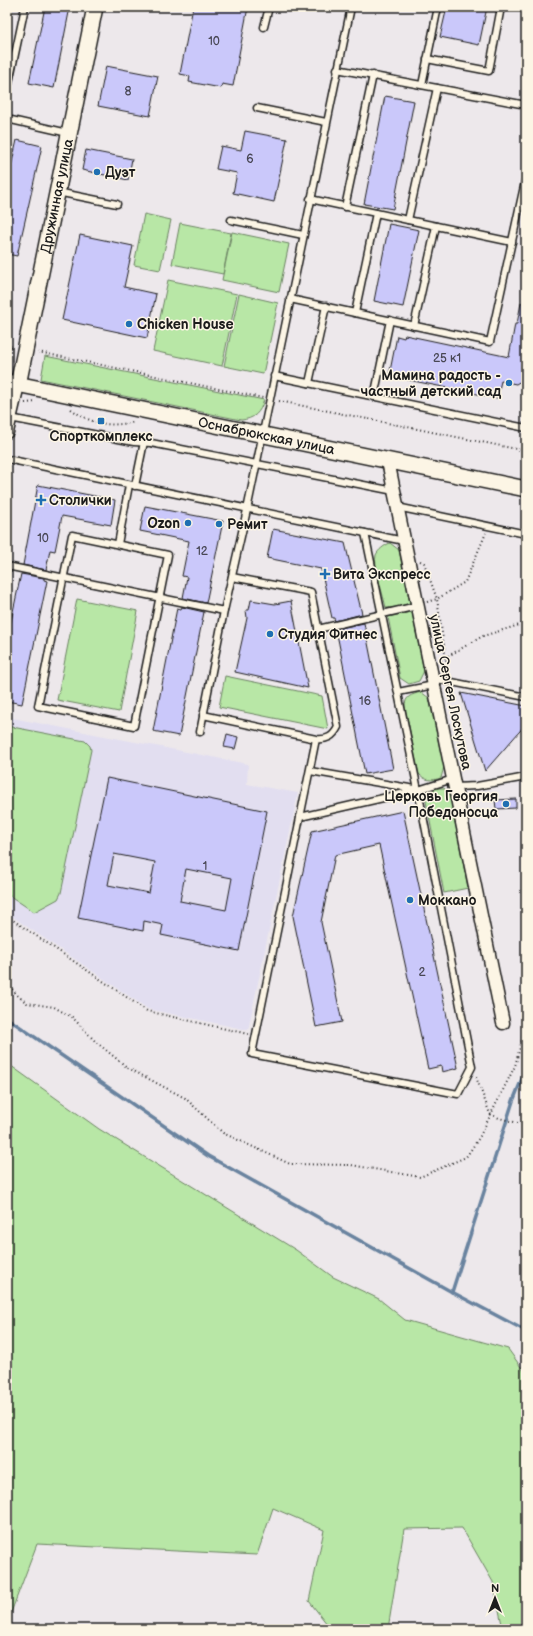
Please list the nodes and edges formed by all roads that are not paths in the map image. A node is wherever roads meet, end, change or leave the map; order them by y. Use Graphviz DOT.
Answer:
graph roads {
  1 [pos="25,7"];
  2 [pos="95,7"];
  3 [pos="269,7"];
  4 [pos="351,7"];
  5 [pos="438,7"];
  6 [pos="501,7"];
  7 [pos="264,27"];
  8 [pos="427,59"];
  9 [pos="337,69"];
  10 [pos="373,74"];
  11 [pos="422,85"];
  12 [pos="437,88"];
  13 [pos="7,92"];
  14 [pos="525,104"];
  15 [pos="257,108"];
  16 [pos="7,119"];
  17 [pos="326,122"];
  18 [pos="68,133"];
  19 [pos="526,177"];
  20 [pos="56,192"];
  21 [pos="310,199"];
  22 [pos="117,204"];
  23 [pos="345,206"];
  24 [pos="376,213"];
  25 [pos="231,220"];
  26 [pos="408,220"];
  27 [pos="436,226"];
  28 [pos="303,235"];
  29 [pos="512,242"];
  30 [pos="290,299"];
  31 [pos="326,306"];
  32 [pos="355,313"];
  33 [pos="390,320"];
  34 [pos="414,326"];
  35 [pos="274,376"];
  36 [pos="309,383"];
  37 [pos="12,384"];
  38 [pos="374,397"];
  39 [pos="10,418"];
  40 [pos="526,428"];
  41 [pos="7,432"];
  42 [pos="262,435"];
  43 [pos="144,442"];
  44 [pos="7,459"];
  45 [pos="388,461"];
  46 [pos="256,464"];
  47 [pos="132,485"];
  48 [pos="526,489"];
  49 [pos="394,491"];
  50 [pos="397,507"];
  51 [pos="247,510"];
  52 [pos="365,533"];
  53 [pos="526,534"];
  54 [pos="118,544"];
  55 [pos="405,546"];
  56 [pos="7,566"];
  57 [pos="232,577"];
  58 [pos="63,578"];
  59 [pos="159,598"];
  60 [pos="417,606"];
  61 [pos="224,611"];
  62 [pos="382,614"];
  63 [pos="318,629"];
  64 [pos="432,677"];
  65 [pos="398,692"];
  66 [pos="526,697"];
  67 [pos="203,715"];
  68 [pos="200,732"];
  69 [pos="316,739"];
  70 [pos="310,771"];
  71 [pos="526,776"];
  72 [pos="454,783"];
  73 [pos="418,790"];
  74 [pos="300,817"];
  75 [pos="503,1023"];
  1 -- 13 [label="lane"];
  2 -- 18 [label="street, Дружинная улица"];
  3 -- 7 [label="lane"];
  4 -- 9 [label="lane"];
  5 -- 8 [label="lane"];
  6 -- 8 [label="lane"];
  8 -- 11 [label="lane"];
  9 -- 10 [label="lane"];
  9 -- 17 [label="lane"];
  10 -- 11 [label="lane"];
  10 -- 23 [label="lane"];
  11 -- 12 [label="lane"];
  12 -- 14 [label="lane"];
  12 -- 26 [label="lane"];
  15 -- 17 [label="lane"];
  16 -- 18 [label="lane"];
  17 -- 21 [label="lane"];
  18 -- 20 [label="street, Дружинная улица"];
  19 -- 29 [label="lane"];
  20 -- 22 [label="lane"];
  20 -- 37 [label="street, Дружинная улица"];
  21 -- 23 [label="lane"];
  21 -- 28 [label="lane"];
  23 -- 24 [label="lane"];
  24 -- 26 [label="lane"];
  24 -- 32 [label="lane"];
  25 -- 28 [label="lane"];
  26 -- 27 [label="lane"];
  27 -- 29 [label="lane"];
  27 -- 34 [label="lane"];
  28 -- 30 [label="lane"];
  29 -- 34 [label="lane"];
  30 -- 31 [label="lane"];
  30 -- 35 [label="lane"];
  31 -- 32 [label="lane"];
  31 -- 36 [label="lane"];
  32 -- 33 [label="lane"];
  33 -- 34 [label="lane"];
  33 -- 38 [label="lane"];
  35 -- 36 [label="lane"];
  35 -- 42 [label="lane"];
  36 -- 38 [label="lane"];
  37 -- 39 [label="street"];
  37 -- 42 [label="street, Оснабрюкская улица"];
  38 -- 40 [label="lane"];
  39 -- 41 [label="street"];
  39 -- 43 [label="lane"];
  42 -- 45 [label="street, Оснабрюкская улица"];
  42 -- 46 [label="lane"];
  43 -- 46 [label="lane"];
  43 -- 47 [label="lane"];
  44 -- 47 [label="lane"];
  45 -- 48 [label="street, Оснабрюкская улица"];
  45 -- 49 [label="street, улица Сергея Лоскутова"];
  46 -- 49 [label="lane"];
  46 -- 51 [label="lane"];
  47 -- 51 [label="lane"];
  47 -- 54 [label="lane"];
  49 -- 50 [label="street, улица Сергея Лоскутова"];
  50 -- 53 [label="lane"];
  50 -- 55 [label="street, улица Сергея Лоскутова"];
  51 -- 52 [label="lane"];
  51 -- 57 [label="lane"];
  52 -- 55 [label="lane"];
  52 -- 62 [label="lane"];
  54 -- 58 [label="lane"];
  54 -- 59 [label="lane"];
  55 -- 60 [label="street, улица Сергея Лоскутова"];
  56 -- 58 [label="lane"];
  57 -- 61 [label="lane"];
  57 -- 63 [label="lane"];
  58 -- 59 [label="lane"];
  58 -- 59 [label="lane"];
  59 -- 61 [label="lane"];
  60 -- 62 [label="lane"];
  60 -- 64 [label="street, улица Сергея Лоскутова"];
  61 -- 67 [label="lane"];
  62 -- 63 [label="lane"];
  62 -- 65 [label="lane"];
  63 -- 69 [label="lane"];
  64 -- 65 [label="lane"];
  64 -- 66 [label="lane"];
  64 -- 72 [label="street, улица Сергея Лоскутова"];
  65 -- 73 [label="lane"];
  67 -- 68 [label="lane"];
  67 -- 69 [label="lane"];
  69 -- 70 [label="lane"];
  70 -- 73 [label="lane"];
  70 -- 74 [label="lane"];
  71 -- 72 [label="lane"];
  72 -- 73 [label="lane"];
  72 -- 75 [label="street, улица Сергея Лоскутова"];
  73 -- 74 [label="lane"];
  73 -- 74 [label="lane"];
}
